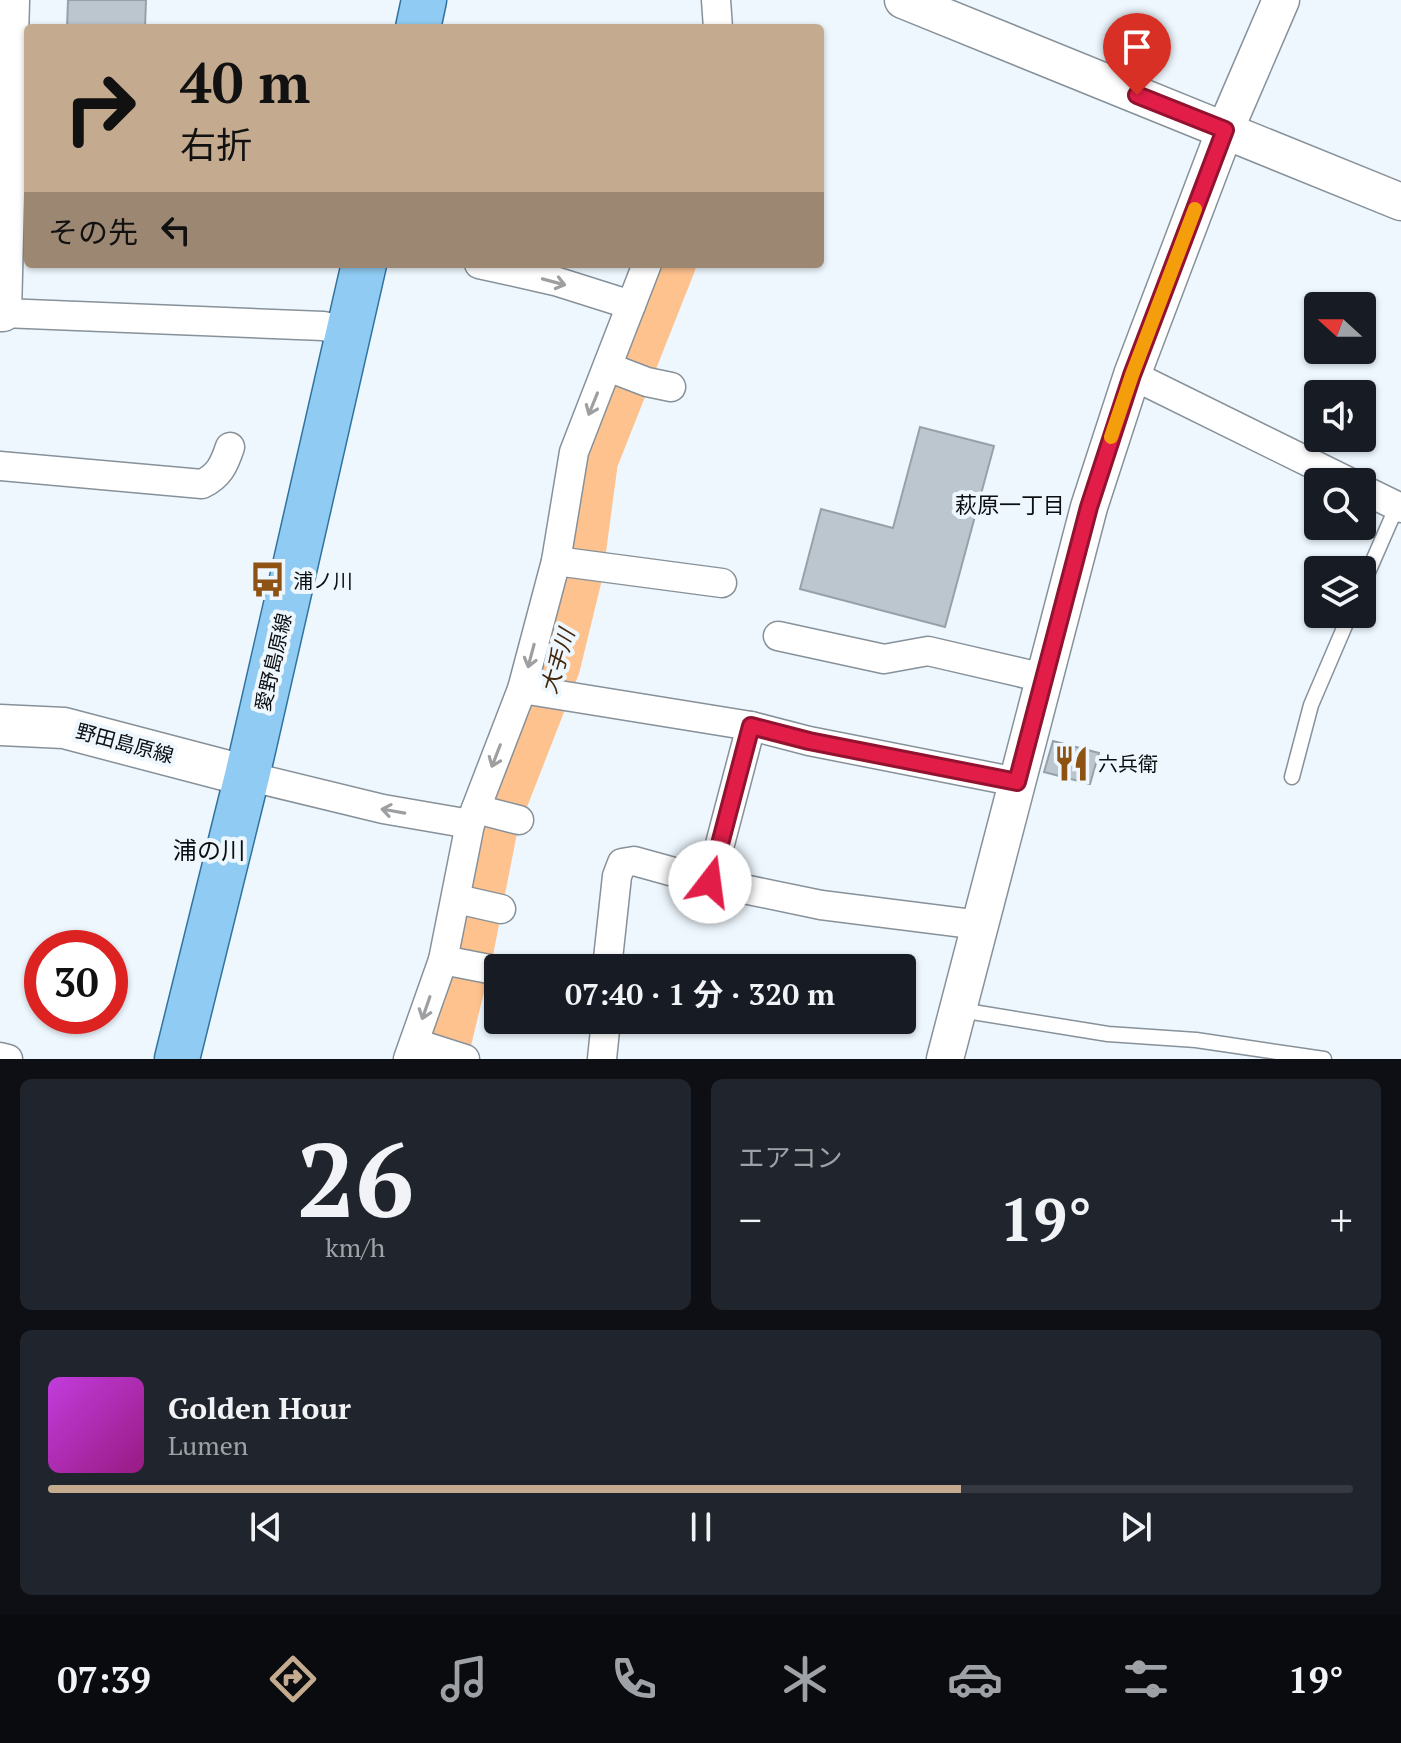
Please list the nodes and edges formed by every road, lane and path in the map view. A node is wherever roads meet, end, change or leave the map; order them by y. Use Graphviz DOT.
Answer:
graph roads {
  1 [pos="11,0"];
  2 [pos="424,0"];
  3 [pos="716,0"];
  4 [pos="903,0"];
  5 [pos="1281,0"];
  6 [pos="419,24"];
  7 [pos="718,24"];
  8 [pos="1225,130"];
  9 [pos="1401,202"];
  10 [pos="363,268"];
  11 [pos="497,268"];
  12 [pos="645,268"];
  13 [pos="631,305"];
  14 [pos="1,313"];
  15 [pos="350,332"];
  16 [pos="611,368"];
  17 [pos="1132,375"];
  18 [pos="659,385"];
  19 [pos="230,447"];
  20 [pos="0,466"];
  21 [pos="1321,468"];
  22 [pos="1376,496"];
  23 [pos="1399,507"];
  24 [pos="1376,556"];
  25 [pos="560,562"];
  26 [pos="722,583"];
  27 [pos="1344,628"];
  28 [pos="778,636"];
  29 [pos="1044,678"];
  30 [pos="527,690"];
  31 [pos="0,725"];
  32 [pos="751,726"];
  33 [pos="247,776"];
  34 [pos="1292,777"];
  35 [pos="1017,782"];
  36 [pos="475,814"];
  37 [pos="517,820"];
  38 [pos="710,882"];
  39 [pos="460,900"];
  40 [pos="498,909"];
  41 [pos="980,925"];
  42 [pos="609,954"];
  43 [pos="446,960"];
  44 [pos="484,969"];
  45 [pos="957,1009"];
  46 [pos="605,1034"];
  47 [pos="416,1049"];
  48 [pos="0,1057"];
  49 [pos="462,1058"];
  50 [pos="8,1059"];
  51 [pos="177,1059"];
  52 [pos="602,1059"];
  53 [pos="945,1059"];
  54 [pos="1324,1059"];
  1 -- 14 [label="street"];
  2 -- 6 [label="main road"];
  3 -- 7 [label="street"];
  4 -- 8 [label="street"];
  5 -- 8 [label="street"];
  8 -- 9 [label="street"];
  8 -- 17 [label="street"];
  10 -- 15 [label="main road, 愛野島原線"];
  11 -- 13 [label="street, one-way"];
  12 -- 13 [label="street"];
  13 -- 16 [label="street"];
  14 -- 15 [label="street"];
  15 -- 33 [label="main road, 愛野島原線"];
  16 -- 18 [label="street"];
  16 -- 25 [label="street, one-way"];
  17 -- 21 [label="street"];
  17 -- 29 [label="street"];
  19 -- 20 [label="street"];
  22 -- 23 [label="street"];
  23 -- 24 [label="lane"];
  25 -- 26 [label="street"];
  25 -- 30 [label="street, one-way"];
  27 -- 34 [label="lane"];
  28 -- 29 [label="street"];
  29 -- 35 [label="street"];
  30 -- 32 [label="street"];
  30 -- 36 [label="street, one-way"];
  31 -- 33 [label="main road, 野田島原線"];
  32 -- 35 [label="street"];
  32 -- 38 [label="street"];
  36 -- 33 [label="street, one-way"];
  33 -- 51 [label="main road, 愛野島原線"];
  35 -- 41 [label="street"];
  36 -- 37 [label="street"];
  36 -- 39 [label="street"];
  38 -- 41 [label="street"];
  38 -- 42 [label="street"];
  39 -- 40 [label="street"];
  39 -- 43 [label="street"];
  41 -- 45 [label="street"];
  43 -- 44 [label="street"];
  43 -- 47 [label="street, one-way"];
  45 -- 53 [label="street"];
  45 -- 54 [label="lane"];
  46 -- 52 [label="street"];
  47 -- 49 [label="street"];
  48 -- 50 [label="street"];
}
